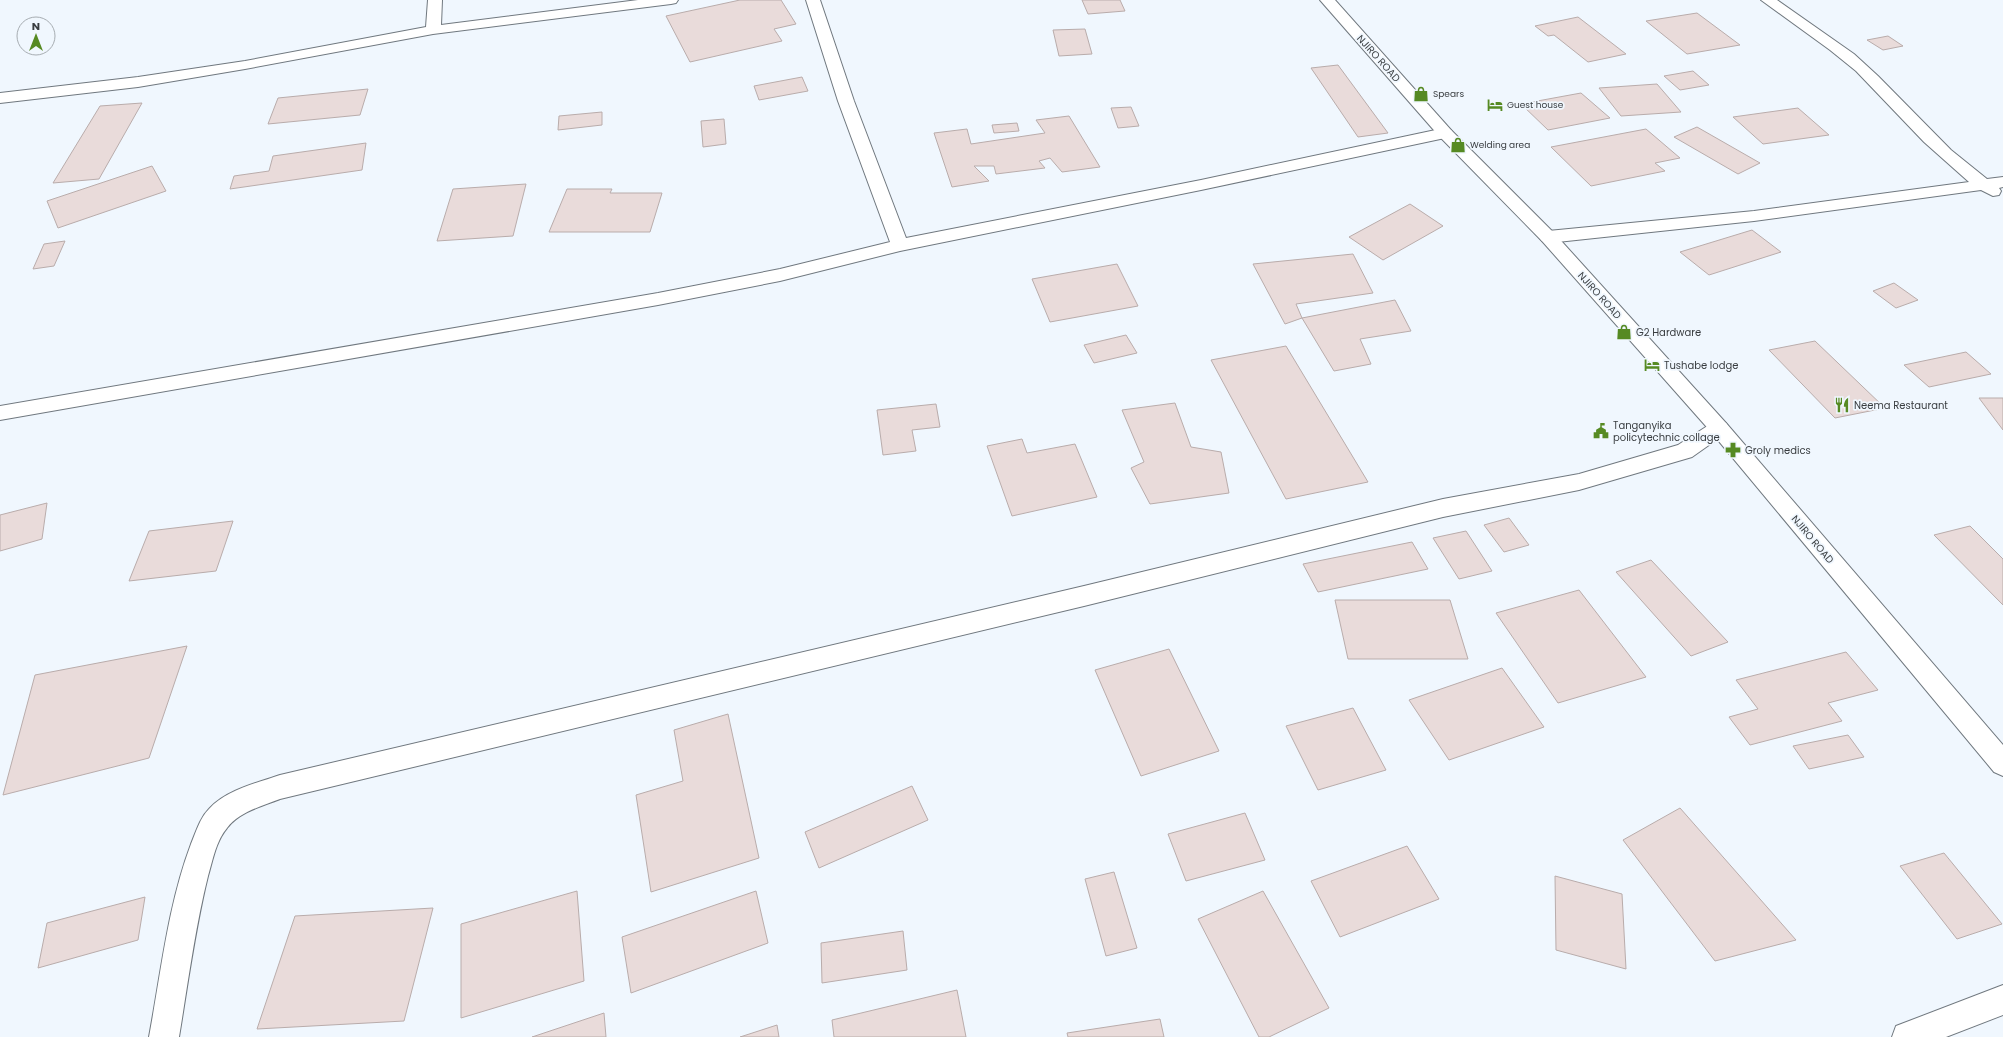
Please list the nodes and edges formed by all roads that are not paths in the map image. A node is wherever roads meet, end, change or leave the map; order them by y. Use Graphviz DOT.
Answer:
graph roads {
  1 [pos="435,0"];
  2 [pos="671,0"];
  3 [pos="813,0"];
  4 [pos="1327,0"];
  5 [pos="1768,0"];
  6 [pos="433,30"];
  7 [pos="0,98"];
  8 [pos="1445,133"];
  9 [pos="2003,182"];
  10 [pos="1985,186"];
  11 [pos="2003,196"];
  12 [pos="1548,236"];
  13 [pos="900,245"];
  14 [pos="0,413"];
  15 [pos="1719,428"];
  16 [pos="2003,764"];
  17 [pos="2003,1000"];
  18 [pos="164,1037"];
  19 [pos="1907,1037"];
  1 -- 6 [label="street"];
  2 -- 6 [label="street"];
  3 -- 13 [label="street"];
  4 -- 8 [label="street, NJIRO ROAD"];
  5 -- 10 [label="street"];
  6 -- 7 [label="street"];
  8 -- 12 [label="street, NJIRO ROAD"];
  8 -- 13 [label="street"];
  9 -- 10 [label="street"];
  10 -- 11 [label="street"];
  10 -- 12 [label="street"];
  12 -- 15 [label="street, NJIRO ROAD"];
  13 -- 14 [label="street"];
  15 -- 16 [label="street, NJIRO ROAD"];
  15 -- 18 [label="street"];
  17 -- 19 [label="street"];
}
